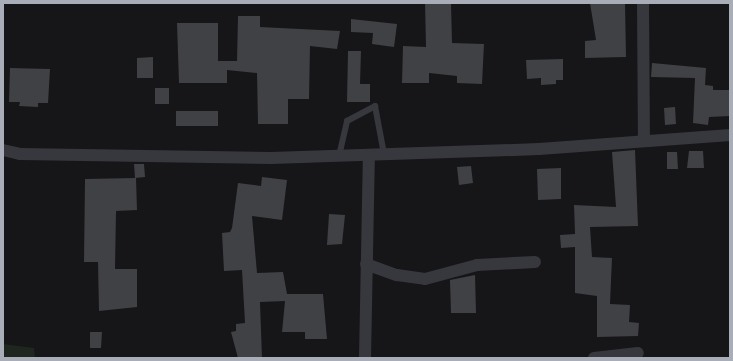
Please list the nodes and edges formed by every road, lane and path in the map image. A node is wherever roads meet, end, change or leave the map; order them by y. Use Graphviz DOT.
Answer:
graph roads {
  1 [pos="643,3"];
  2 [pos="730,135"];
  3 [pos="644,141"];
  4 [pos="3,150"];
  5 [pos="384,154"];
  6 [pos="368,155"];
  7 [pos="339,156"];
  8 [pos="535,262"];
  9 [pos="366,264"];
  10 [pos="638,354"];
  11 [pos="365,358"];
  12 [pos="594,358"];
  1 -- 3 [label="street"];
  2 -- 3 [label="street"];
  3 -- 5 [label="street"];
  4 -- 7 [label="street"];
  5 -- 6 [label="street"];
  5 -- 7 [label="lane"];
  6 -- 7 [label="street"];
  6 -- 9 [label="street"];
  8 -- 9 [label="street"];
  9 -- 11 [label="street"];
  10 -- 12 [label="street"];
}
